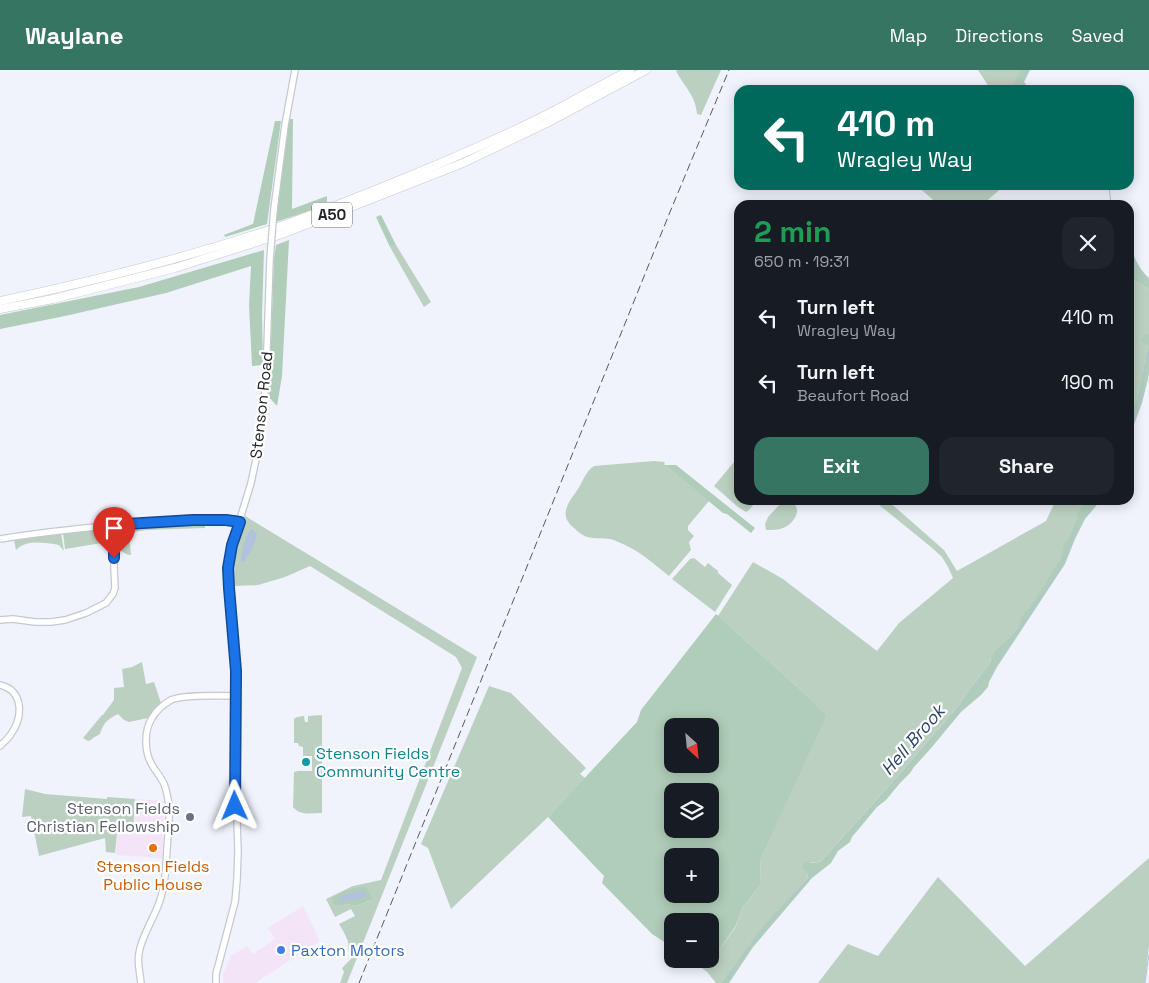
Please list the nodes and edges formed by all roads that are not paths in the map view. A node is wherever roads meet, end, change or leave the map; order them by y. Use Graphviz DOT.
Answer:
graph roads {
  1 [pos="295,70"];
  2 [pos="630,70"];
  3 [pos="646,70"];
  4 [pos="0,301"];
  5 [pos="0,309"];
  6 [pos="240,522"];
  7 [pos="110,525"];
  8 [pos="0,539"];
  9 [pos="0,620"];
  10 [pos="0,685"];
  11 [pos="236,696"];
  12 [pos="0,746"];
  13 [pos="216,974"];
  14 [pos="141,983"];
  15 [pos="212,983"];
  16 [pos="216,983"];
  1 -- 6 [label="street, Stenson Road, bridge"];
  2 -- 4 [label="highway, A50"];
  3 -- 5 [label="highway, A50"];
  6 -- 7 [label="street"];
  6 -- 11 [label="street, Stenson Road"];
  7 -- 8 [label="street"];
  7 -- 9 [label="street"];
  10 -- 12 [label="street"];
  11 -- 13 [label="street, Stenson Road"];
  11 -- 14 [label="street"];
  13 -- 15 [label="street, Stenson Road"];
  13 -- 16 [label="street, Stenson Road"];
}
